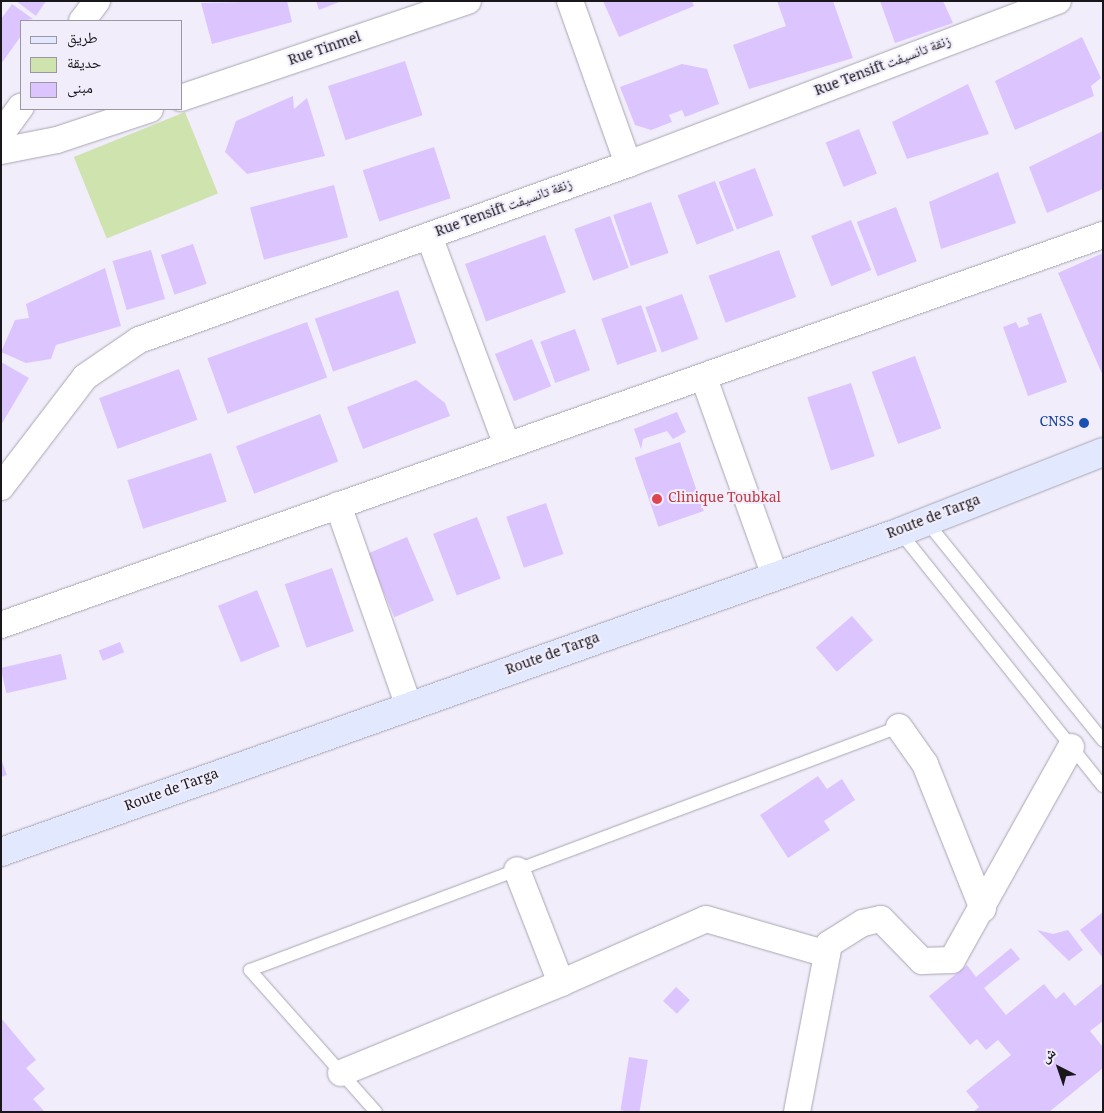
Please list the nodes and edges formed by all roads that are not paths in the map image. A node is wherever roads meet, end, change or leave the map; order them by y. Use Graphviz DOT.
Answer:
graph roads {
  1 [pos="97,1"];
  2 [pos="468,1"];
  3 [pos="570,1"];
  4 [pos="1058,1"];
  5 [pos="83,20"];
  6 [pos="182,98"];
  7 [pos="20,107"];
  8 [pos="147,110"];
  9 [pos="1,134"];
  10 [pos="1,151"];
  11 [pos="628,164"];
  12 [pos="1103,235"];
  13 [pos="429,236"];
  14 [pos="704,378"];
  15 [pos="506,443"];
  16 [pos="1103,452"];
  17 [pos="1,487"];
  18 [pos="338,505"];
  19 [pos="926,521"];
  20 [pos="900,532"];
  21 [pos="775,576"];
  22 [pos="1,625"];
  23 [pos="409,707"];
  24 [pos="899,727"];
  25 [pos="1103,740"];
  26 [pos="1071,747"];
  27 [pos="1101,782"];
  28 [pos="1,852"];
  29 [pos="517,870"];
  30 [pos="984,909"];
  31 [pos="827,954"];
  32 [pos="561,983"];
  33 [pos="341,1073"];
  34 [pos="376,1112"];
  35 [pos="797,1112"];
  1 -- 5 [label="street"];
  2 -- 6 [label="street, Rue Tinmel"];
  3 -- 11 [label="street"];
  4 -- 11 [label="street, Rue Tensift زنقة تانسيفت"];
  7 -- 9 [label="street"];
  8 -- 10 [label="street"];
  11 -- 13 [label="street, Rue Tensift زنقة تانسيفت"];
  12 -- 14 [label="street"];
  13 -- 15 [label="street"];
  13 -- 17 [label="street, Rue Tensift زنقة تانسيفت"];
  14 -- 15 [label="street"];
  14 -- 21 [label="street"];
  15 -- 18 [label="street"];
  16 -- 19 [label="main road, Route de Targa"];
  18 -- 22 [label="street"];
  18 -- 23 [label="street"];
  19 -- 20 [label="main road, Route de Targa"];
  19 -- 25 [label="lane"];
  20 -- 21 [label="main road, Route de Targa"];
  20 -- 26 [label="lane"];
  21 -- 23 [label="main road, Route de Targa"];
  23 -- 28 [label="main road, Route de Targa"];
  24 -- 29 [label="lane"];
  24 -- 30 [label="street"];
  26 -- 27 [label="lane"];
  26 -- 30 [label="street"];
  29 -- 32 [label="street"];
  29 -- 33 [label="lane"];
  30 -- 31 [label="street"];
  31 -- 32 [label="street"];
  31 -- 35 [label="street"];
  32 -- 33 [label="street"];
  33 -- 34 [label="lane"];
}
